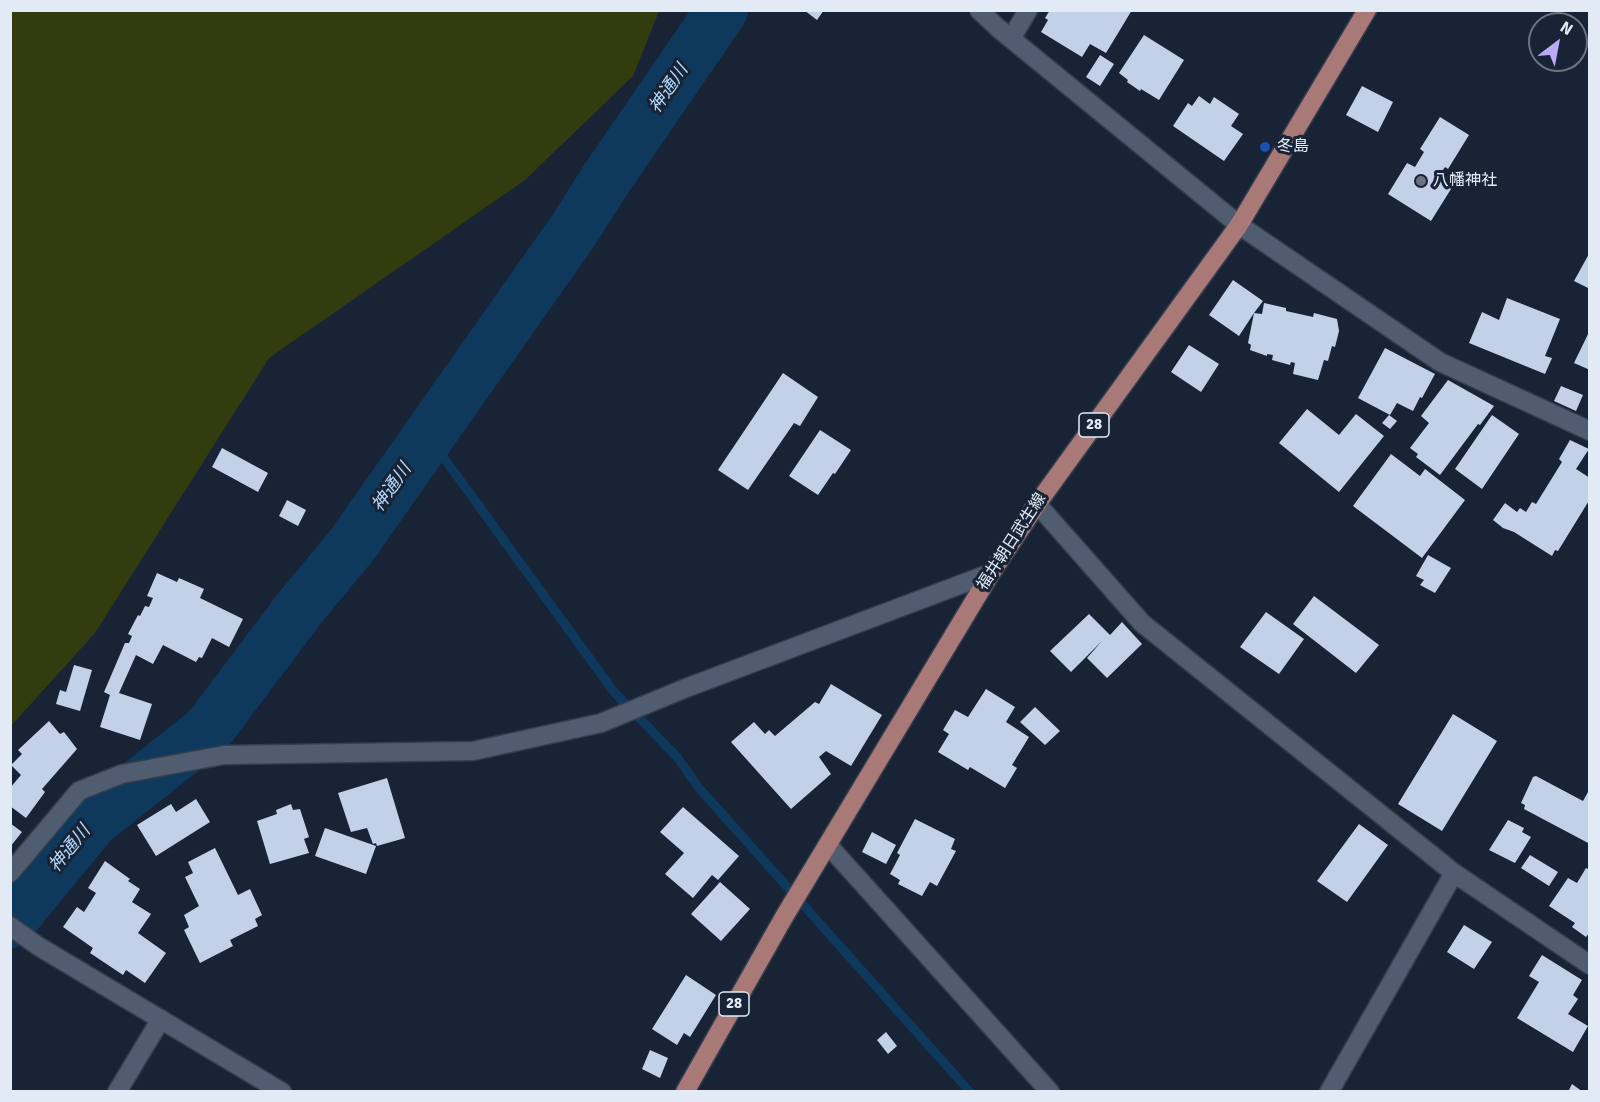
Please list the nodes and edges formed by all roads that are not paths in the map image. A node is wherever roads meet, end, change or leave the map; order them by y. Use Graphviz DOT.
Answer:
graph roads {
  1 [pos="979,10"];
  2 [pos="1028,10"];
  3 [pos="1367,10"];
  4 [pos="1011,39"];
  5 [pos="1239,225"];
  6 [pos="1590,431"];
  7 [pos="1037,504"];
  8 [pos="991,573"];
  9 [pos="823,852"];
  10 [pos="10,873"];
  11 [pos="1454,873"];
  12 [pos="10,926"];
  13 [pos="1590,964"];
  14 [pos="160,1019"];
  15 [pos="117,1092"];
  16 [pos="282,1092"];
  17 [pos="685,1092"];
  18 [pos="1050,1092"];
  19 [pos="1329,1092"];
  1 -- 4 [label="street"];
  2 -- 4 [label="street"];
  3 -- 5 [label="main road, 福井朝日武生線 / 28"];
  4 -- 5 [label="street"];
  5 -- 6 [label="street"];
  5 -- 7 [label="main road, 福井朝日武生線 / 28"];
  7 -- 8 [label="main road, 福井朝日武生線 / 28"];
  7 -- 11 [label="street"];
  8 -- 9 [label="main road, 福井朝日武生線 / 28"];
  8 -- 10 [label="street"];
  9 -- 17 [label="main road, 福井朝日武生線 / 28"];
  9 -- 18 [label="street"];
  11 -- 13 [label="street"];
  11 -- 19 [label="street"];
  12 -- 14 [label="street"];
  14 -- 15 [label="street"];
  14 -- 16 [label="street"];
}
